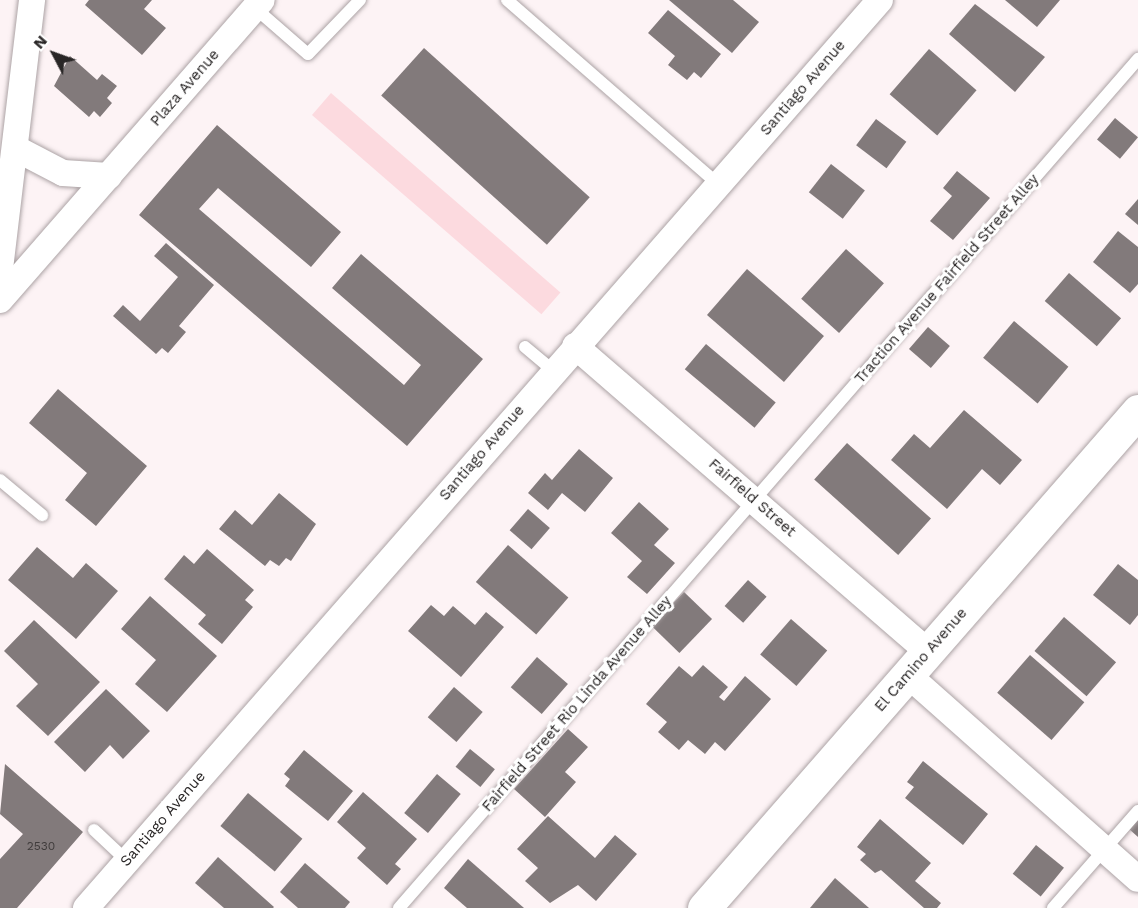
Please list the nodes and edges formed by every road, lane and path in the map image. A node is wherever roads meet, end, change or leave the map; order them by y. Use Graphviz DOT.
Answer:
graph roads {
  1 [pos="32,0"];
  2 [pos="360,0"];
  3 [pos="507,0"];
  4 [pos="880,0"];
  5 [pos="258,4"];
  6 [pos="1138,59"];
  7 [pos="15,148"];
  8 [pos="109,176"];
  9 [pos="718,184"];
  10 [pos="0,269"];
  11 [pos="0,300"];
  12 [pos="575,346"];
  13 [pos="525,347"];
  14 [pos="554,370"];
  15 [pos="1138,411"];
  16 [pos="0,480"];
  17 [pos="756,500"];
  18 [pos="42,515"];
  19 [pos="918,664"];
  20 [pos="1138,811"];
  21 [pos="94,830"];
  22 [pos="1105,849"];
  23 [pos="127,861"];
  24 [pos="1138,879"];
  25 [pos="86,908"];
  26 [pos="399,908"];
  27 [pos="704,908"];
  28 [pos="1053,908"];
  1 -- 7 [label="street"];
  2 -- 5 [label="lane"];
  3 -- 9 [label="lane"];
  4 -- 9 [label="street, Santiago Avenue"];
  5 -- 8 [label="street, Plaza Avenue"];
  6 -- 17 [label="lane, Traction Avenue Fairfield Street Alley"];
  7 -- 8 [label="street"];
  7 -- 10 [label="street"];
  8 -- 11 [label="street, Plaza Avenue"];
  9 -- 12 [label="street, Santiago Avenue"];
  12 -- 14 [label="street, Santiago Avenue"];
  12 -- 17 [label="street, Fairfield Street"];
  13 -- 14 [label="lane"];
  14 -- 23 [label="street, Santiago Avenue"];
  15 -- 19 [label="main road, El Camino Avenue"];
  16 -- 18 [label="lane"];
  17 -- 19 [label="street, Fairfield Street"];
  17 -- 26 [label="lane, Fairfield Street Rio Linda Avenue Alley"];
  19 -- 22 [label="street, Fairfield Street"];
  19 -- 27 [label="main road, El Camino Avenue"];
  20 -- 22 [label="lane"];
  21 -- 23 [label="lane"];
  22 -- 24 [label="street, Fairfield Street"];
  22 -- 28 [label="lane"];
  23 -- 25 [label="street, Santiago Avenue"];
}
